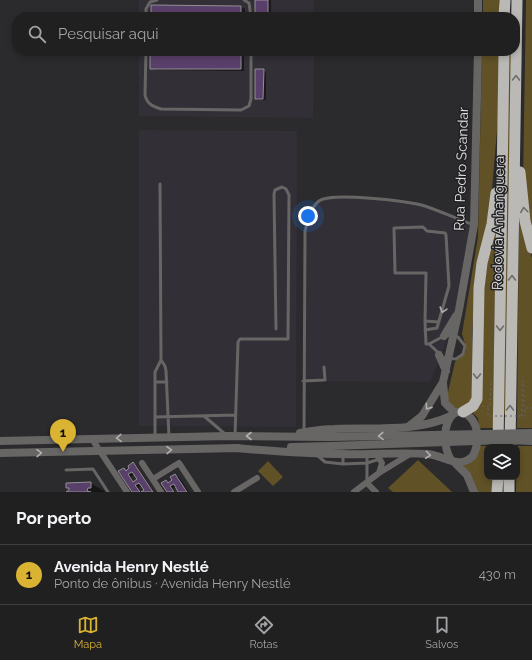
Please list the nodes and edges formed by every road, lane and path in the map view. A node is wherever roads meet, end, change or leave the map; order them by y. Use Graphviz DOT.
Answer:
graph roads {
  1 [pos="157,0"];
  2 [pos="244,0"];
  3 [pos="478,0"];
  4 [pos="505,0"];
  5 [pos="517,0"];
  6 [pos="146,12"];
  7 [pos="250,12"];
  8 [pos="478,12"];
  9 [pos="504,12"];
  10 [pos="517,12"];
  11 [pos="146,56"];
  12 [pos="251,56"];
  13 [pos="478,56"];
  14 [pos="504,56"];
  15 [pos="516,56"];
  16 [pos="516,104"];
  17 [pos="503,115"];
  18 [pos="160,184"];
  19 [pos="474,225"];
  20 [pos="532,248"];
  21 [pos="459,310"];
  22 [pos="426,321"];
  23 [pos="439,322"];
  24 [pos="276,329"];
  25 [pos="426,330"];
  26 [pos="454,335"];
  27 [pos="444,336"];
  28 [pos="429,344"];
  29 [pos="439,355"];
  30 [pos="161,360"];
  31 [pos="449,360"];
  32 [pos="324,366"];
  33 [pos="446,371"];
  34 [pos="303,381"];
  35 [pos="155,382"];
  36 [pos="166,382"];
  37 [pos="443,382"];
  38 [pos="482,403"];
  39 [pos="525,408"];
  40 [pos="532,408"];
  41 [pos="456,414"];
  42 [pos="234,415"];
  43 [pos="204,416"];
  44 [pos="488,416"];
  45 [pos="495,416"];
  46 [pos="522,416"];
  47 [pos="155,417"];
  48 [pos="168,417"];
  49 [pos="408,427"];
  50 [pos="304,432"];
  51 [pos="532,433"];
  52 [pos="231,436"];
  53 [pos="271,436"];
  54 [pos="169,437"];
  55 [pos="155,438"];
  56 [pos="92,439"];
  57 [pos="0,441"];
  58 [pos="532,441"];
  59 [pos="330,442"];
  60 [pos="498,444"];
  61 [pos="510,444"];
  62 [pos="235,448"];
  63 [pos="100,452"];
  64 [pos="0,453"];
  65 [pos="316,453"];
  66 [pos="343,454"];
  67 [pos="410,454"];
  68 [pos="379,457"];
  69 [pos="367,459"];
  70 [pos="453,461"];
  71 [pos="142,462"];
  72 [pos="343,464"];
  73 [pos="66,470"];
  74 [pos="379,473"];
  75 [pos="257,478"];
  76 [pos="153,480"];
  77 [pos="498,480"];
  78 [pos="509,480"];
  79 [pos="367,483"];
  80 [pos="108,492"];
  81 [pos="127,492"];
  82 [pos="161,492"];
  83 [pos="198,492"];
  84 [pos="234,492"];
  85 [pos="354,492"];
  86 [pos="376,492"];
  87 [pos="474,492"];
  88 [pos="498,492"];
  89 [pos="509,492"];
  1 -- 6 [label="lane"];
  2 -- 7 [label="lane"];
  3 -- 8 [label="street"];
  4 -- 9 [label="highway"];
  10 -- 5 [label="highway, Rodovia Anhanguera, one-way"];
  11 -- 12 [label="lane"];
  13 -- 19 [label="street, Rua Pedro Scandar"];
  14 -- 17 [label="highway, Rodovia Anhanguera"];
  16 -- 15 [label="highway, Rodovia Anhanguera, one-way"];
  20 -- 16 [label="highway, one-way"];
  61 -- 16 [label="highway, Rodovia Anhanguera, one-way"];
  17 -- 41 [label="highway, one-way"];
  17 -- 60 [label="highway, Rodovia Anhanguera, one-way"];
  18 -- 30 [label="lane"];
  19 -- 21 [label="street, Rua Pedro Scandar"];
  19 -- 34 [label="lane"];
  21 -- 26 [label="street, Rua Pedro Scandar"];
  21 -- 27 [label="street"];
  22 -- 23 [label="lane"];
  22 -- 23 [label="lane, one-way"];
  22 -- 25 [label="lane"];
  23 -- 25 [label="lane"];
  24 -- 42 [label="lane"];
  25 -- 28 [label="lane"];
  26 -- 27 [label="lane"];
  26 -- 31 [label="street, Rua Pedro Scandar"];
  26 -- 31 [label="lane"];
  27 -- 28 [label="lane"];
  28 -- 29 [label="lane"];
  29 -- 31 [label="lane"];
  29 -- 33 [label="street"];
  30 -- 35 [label="lane"];
  30 -- 36 [label="lane"];
  31 -- 33 [label="street, Rua Pedro Scandar"];
  32 -- 34 [label="lane"];
  33 -- 37 [label="street, Rua Pedro Scandar"];
  34 -- 50 [label="lane"];
  35 -- 36 [label="lane"];
  35 -- 47 [label="lane"];
  36 -- 48 [label="lane"];
  37 -- 41 [label="street, Rua Pedro Scandar"];
  37 -- 49 [label="street, Rua Pedro Scandar, one-way"];
  38 -- 44 [label="path"];
  39 -- 40 [label="path"];
  39 -- 46 [label="path"];
  39 -- 46 [label="path"];
  41 -- 49 [label="street"];
  41 -- 70 [label="street"];
  41 -- 70 [label="street"];
  42 -- 43 [label="lane"];
  42 -- 52 [label="lane"];
  43 -- 48 [label="lane"];
  43 -- 52 [label="lane"];
  45 -- 46 [label="path, bridge"];
  47 -- 48 [label="lane"];
  47 -- 55 [label="lane"];
  48 -- 54 [label="lane"];
  49 -- 50 [label="street"];
  50 -- 53 [label="street"];
  51 -- 59 [label="street, one-way, bridge"];
  53 -- 52 [label="street, one-way"];
  52 -- 54 [label="street"];
  53 -- 59 [label="street"];
  54 -- 55 [label="street"];
  55 -- 56 [label="street, one-way"];
  56 -- 57 [label="street"];
  56 -- 63 [label="street"];
  58 -- 59 [label="street, bridge"];
  59 -- 62 [label="street"];
  63 -- 62 [label="street, one-way"];
  62 -- 65 [label="street"];
  64 -- 63 [label="street, one-way"];
  63 -- 81 [label="street"];
  65 -- 66 [label="street"];
  65 -- 72 [label="lane"];
  66 -- 69 [label="street"];
  66 -- 72 [label="lane"];
  67 -- 68 [label="street"];
  67 -- 70 [label="street, one-way"];
  67 -- 74 [label="street"];
  68 -- 69 [label="street"];
  68 -- 74 [label="street"];
  69 -- 72 [label="lane"];
  69 -- 79 [label="lane"];
  70 -- 87 [label="street"];
  71 -- 76 [label="street"];
  73 -- 80 [label="lane"];
  74 -- 79 [label="street"];
  75 -- 84 [label="street"];
  76 -- 82 [label="street"];
  76 -- 83 [label="street"];
  77 -- 88 [label="highway"];
  78 -- 89 [label="highway"];
  79 -- 85 [label="street"];
  79 -- 86 [label="street"];
}
